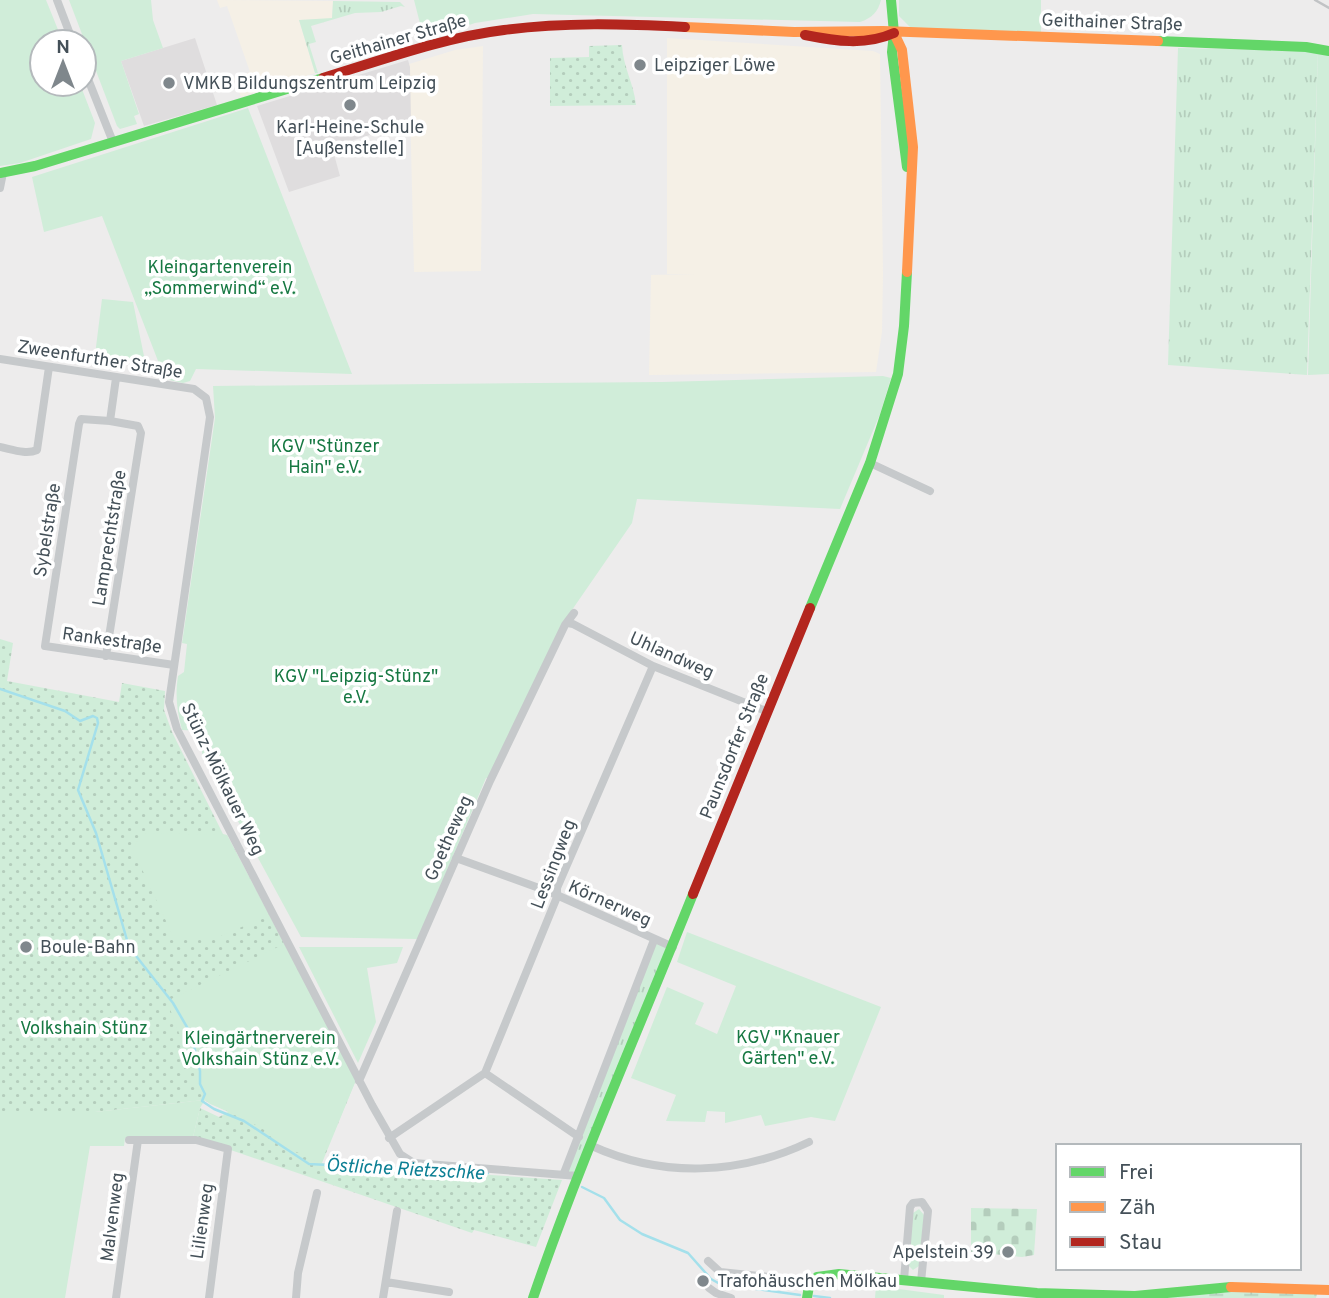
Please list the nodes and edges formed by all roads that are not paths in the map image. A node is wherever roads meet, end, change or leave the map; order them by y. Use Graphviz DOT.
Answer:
graph roads {
  1 [pos="57,0"];
  2 [pos="891,0"];
  3 [pos="68,28"];
  4 [pos="894,33"];
  5 [pos="1329,51"];
  6 [pos="96,98"];
  7 [pos="113,142"];
  8 [pos="2,173"];
  9 [pos="0,188"];
  10 [pos="0,359"];
  11 [pos="49,367"];
  12 [pos="116,378"];
  13 [pos="194,389"];
  14 [pos="110,421"];
  15 [pos="0,447"];
  16 [pos="870,463"];
  17 [pos="930,491"];
  18 [pos="573,613"];
  19 [pos="568,624"];
  20 [pos="45,646"];
  21 [pos="106,656"];
  22 [pos="174,665"];
  23 [pos="653,666"];
  24 [pos="766,711"];
  25 [pos="456,858"];
  26 [pos="557,897"];
  27 [pos="654,940"];
  28 [pos="673,947"];
  29 [pos="485,1073"];
  30 [pos="359,1081"];
  31 [pos="579,1136"];
  32 [pos="389,1138"];
  33 [pos="809,1142"];
  34 [pos="592,1146"];
  35 [pos="228,1149"];
  36 [pos="564,1173"];
  37 [pos="578,1176"];
  38 [pos="317,1193"];
  39 [pos="397,1211"];
  40 [pos="708,1261"];
  41 [pos="904,1280"];
  42 [pos="386,1282"];
  43 [pos="921,1282"];
  44 [pos="709,1288"];
  45 [pos="1329,1290"];
  46 [pos="449,1292"];
  47 [pos="808,1292"];
  48 [pos="116,1298"];
  49 [pos="209,1298"];
  50 [pos="296,1298"];
  51 [pos="383,1298"];
  52 [pos="533,1298"];
  53 [pos="731,1298"];
  1 -- 3 [label="street"];
  2 -- 4 [label="main road, Paunsdorfer Straße"];
  4 -- 5 [label="main road, Geithainer Straße"];
  4 -- 7 [label="main road, Geithainer Straße"];
  4 -- 16 [label="main road, Paunsdorfer Straße"];
  6 -- 7 [label="street"];
  7 -- 8 [label="main road, Geithainer Straße"];
  8 -- 9 [label="street"];
  10 -- 11 [label="street, Zweenfurther Straße"];
  11 -- 12 [label="street, Zweenfurther Straße"];
  11 -- 15 [label="street"];
  12 -- 13 [label="street, Zweenfurther Straße"];
  12 -- 14 [label="street"];
  13 -- 22 [label="street, Stünz-Mölkauer Weg"];
  14 -- 20 [label="street, Sybelstraße"];
  14 -- 21 [label="street, Lamprechtstraße"];
  16 -- 17 [label="street"];
  16 -- 24 [label="main road, Paunsdorfer Straße"];
  18 -- 19 [label="street, Goetheweg"];
  19 -- 23 [label="street, Uhlandweg"];
  19 -- 25 [label="street, Goetheweg"];
  20 -- 21 [label="street, Rankestraße"];
  21 -- 22 [label="street, Rankestraße"];
  22 -- 30 [label="street, Stünz-Mölkauer Weg"];
  23 -- 24 [label="street, Uhlandweg"];
  23 -- 26 [label="street, Lessingweg"];
  24 -- 28 [label="main road, Paunsdorfer Straße"];
  25 -- 26 [label="street, Körnerweg"];
  25 -- 30 [label="street, Goetheweg"];
  26 -- 27 [label="street, Körnerweg"];
  26 -- 29 [label="street, Lessingweg"];
  27 -- 28 [label="street, Körnerweg"];
  27 -- 31 [label="street"];
  28 -- 34 [label="main road, Paunsdorfer Straße"];
  29 -- 31 [label="street"];
  29 -- 32 [label="street"];
  30 -- 32 [label="street, Stünz-Mölkauer Weg"];
  31 -- 36 [label="street"];
  32 -- 36 [label="street, Stünz-Mölkauer Weg"];
  33 -- 34 [label="street"];
  34 -- 37 [label="main road, Paunsdorfer Straße"];
  35 -- 48 [label="street, Malvenweg"];
  35 -- 49 [label="street, Lilienweg"];
  36 -- 37 [label="street, Stünz-Mölkauer Weg"];
  37 -- 52 [label="main road, Paunsdorfer Straße"];
  38 -- 50 [label="street"];
  39 -- 42 [label="street"];
  40 -- 47 [label="street"];
  41 -- 43 [label="main road"];
  41 -- 43 [label="street"];
  41 -- 47 [label="main road"];
  42 -- 46 [label="street"];
  42 -- 51 [label="street"];
  43 -- 45 [label="main road"];
  44 -- 53 [label="street"];
}
